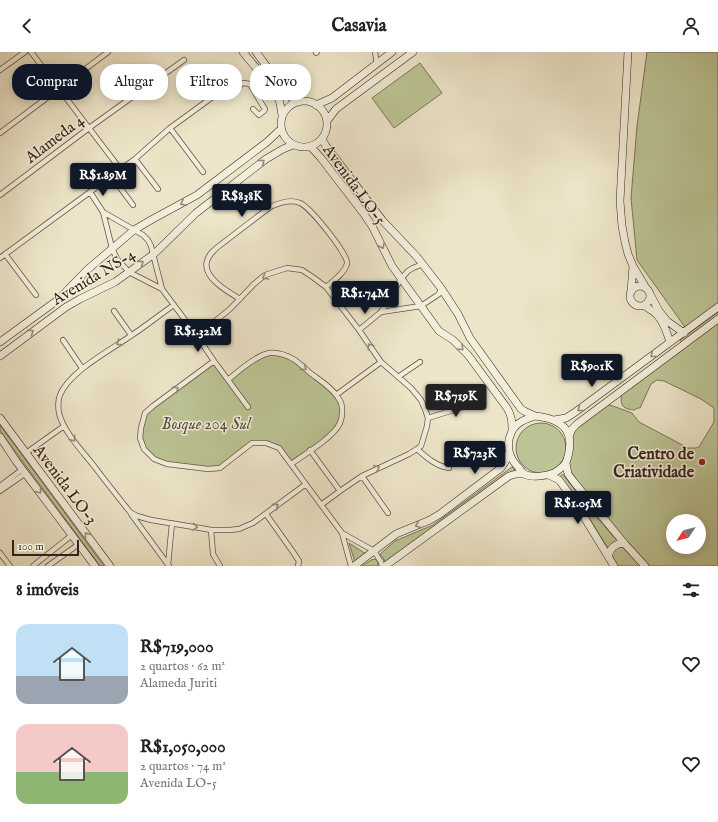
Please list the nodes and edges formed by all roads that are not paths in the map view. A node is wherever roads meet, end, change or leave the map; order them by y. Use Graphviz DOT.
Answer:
graph roads {
  1 [pos="25,52"];
  2 [pos="31,52"];
  3 [pos="108,52"];
  4 [pos="244,52"];
  5 [pos="256,52"];
  6 [pos="375,52"];
  7 [pos="392,52"];
  8 [pos="413,52"];
  9 [pos="628,52"];
  10 [pos="184,60"];
  11 [pos="40,64"];
  12 [pos="92,64"];
  13 [pos="377,64"];
  14 [pos="0,70"];
  15 [pos="43,100"];
  16 [pos="68,100"];
  17 [pos="298,102"];
  18 [pos="316,105"];
  19 [pos="253,109"];
  20 [pos="282,115"];
  21 [pos="327,122"];
  22 [pos="89,128"];
  23 [pos="170,128"];
  24 [pos="281,129"];
  25 [pos="0,133"];
  26 [pos="322,139"];
  27 [pos="293,145"];
  28 [pos="311,147"];
  29 [pos="135,159"];
  30 [pos="121,170"];
  31 [pos="203,172"];
  32 [pos="112,177"];
  33 [pos="158,189"];
  34 [pos="90,192"];
  35 [pos="0,195"];
  36 [pos="133,205"];
  37 [pos="103,212"];
  38 [pos="134,230"];
  39 [pos="112,248"];
  40 [pos="5,254"];
  41 [pos="154,254"];
  42 [pos="0,258"];
  43 [pos="423,264"];
  44 [pos="633,266"];
  45 [pos="129,272"];
  46 [pos="401,279"];
  47 [pos="326,287"];
  48 [pos="441,288"];
  49 [pos="162,289"];
  50 [pos="631,291"];
  51 [pos="648,291"];
  52 [pos="36,295"];
  53 [pos="240,299"];
  54 [pos="174,304"];
  55 [pos="644,305"];
  56 [pos="421,306"];
  57 [pos="718,307"];
  58 [pos="114,311"];
  59 [pos="381,312"];
  60 [pos="718,319"];
  61 [pos="359,330"];
  62 [pos="684,333"];
  63 [pos="131,335"];
  64 [pos="197,336"];
  65 [pos="63,340"];
  66 [pos="0,342"];
  67 [pos="670,342"];
  68 [pos="0,356"];
  69 [pos="214,361"];
  70 [pos="381,362"];
  71 [pos="420,362"];
  72 [pos="82,368"];
  73 [pos="398,377"];
  74 [pos="228,380"];
  75 [pos="336,395"];
  76 [pos="476,399"];
  77 [pos="248,407"];
  78 [pos="535,416"];
  79 [pos="0,418"];
  80 [pos="428,418"];
  81 [pos="554,420"];
  82 [pos="64,426"];
  83 [pos="512,431"];
  84 [pos="0,437"];
  85 [pos="569,437"];
  86 [pos="417,449"];
  87 [pos="310,450"];
  88 [pos="509,453"];
  89 [pos="26,454"];
  90 [pos="566,463"];
  91 [pos="291,464"];
  92 [pos="449,468"];
  93 [pos="24,471"];
  94 [pos="524,474"];
  95 [pos="549,475"];
  96 [pos="362,476"];
  97 [pos="306,484"];
  98 [pos="0,486"];
  99 [pos="340,490"];
  100 [pos="0,492"];
  101 [pos="321,505"];
  102 [pos="130,512"];
  103 [pos="388,513"];
  104 [pos="266,514"];
  105 [pos="172,523"];
  106 [pos="212,530"];
  107 [pos="342,533"];
  108 [pos="72,535"];
  109 [pos="624,543"];
  110 [pos="79,544"];
  111 [pos="374,551"];
  112 [pos="0,553"];
  113 [pos="608,556"];
  114 [pos="10,566"];
  115 [pos="33,566"];
  116 [pos="48,566"];
  117 [pos="95,566"];
  118 [pos="110,566"];
  119 [pos="169,566"];
  120 [pos="220,566"];
  121 [pos="298,566"];
  122 [pos="353,566"];
  123 [pos="382,566"];
  124 [pos="385,566"];
  125 [pos="614,566"];
  126 [pos="645,566"];
  1 -- 14 [label="street"];
  2 -- 11 [label="street"];
  3 -- 12 [label="street"];
  4 -- 20 [label="street"];
  5 -- 17 [label="street"];
  6 -- 13 [label="street"];
  7 -- 13 [label="street"];
  8 -- 21 [label="street"];
  9 -- 44 [label="street"];
  10 -- 22 [label="street, Alameda 4"];
  13 -- 18 [label="street"];
  15 -- 25 [label="street"];
  16 -- 22 [label="street"];
  17 -- 18 [label="street"];
  17 -- 20 [label="street"];
  18 -- 21 [label="street"];
  19 -- 23 [label="street"];
  20 -- 24 [label="street"];
  21 -- 26 [label="street"];
  22 -- 30 [label="street"];
  22 -- 35 [label="street, Alameda 4"];
  23 -- 29 [label="street"];
  23 -- 31 [label="street"];
  24 -- 27 [label="street"];
  24 -- 38 [label="street, Avenida NS-4, one-way"];
  26 -- 28 [label="street"];
  26 -- 43 [label="street, Avenida LO-5"];
  27 -- 28 [label="street"];
  41 -- 27 [label="street, Avenida NS-4, one-way"];
  28 -- 46 [label="street, Avenida LO-5, one-way"];
  29 -- 30 [label="street"];
  29 -- 33 [label="street"];
  30 -- 32 [label="street"];
  32 -- 34 [label="street"];
  32 -- 36 [label="street"];
  34 -- 37 [label="street"];
  34 -- 40 [label="street"];
  37 -- 38 [label="street"];
  37 -- 39 [label="street"];
  38 -- 39 [label="street, Avenida NS-4"];
  38 -- 41 [label="street"];
  39 -- 45 [label="street"];
  39 -- 66 [label="street, Avenida NS-4"];
  40 -- 42 [label="street"];
  40 -- 52 [label="street"];
  45 -- 41 [label="street, Avenida NS-4, one-way"];
  41 -- 49 [label="street"];
  43 -- 46 [label="street"];
  43 -- 48 [label="street, Avenida LO-5"];
  44 -- 50 [label="street"];
  44 -- 51 [label="street"];
  45 -- 49 [label="street"];
  68 -- 45 [label="street, Avenida NS-4, one-way"];
  46 -- 56 [label="street, Avenida LO-5"];
  46 -- 59 [label="street"];
  47 -- 53 [label="street, one-way"];
  47 -- 53 [label="street"];
  47 -- 61 [label="street"];
  48 -- 56 [label="street"];
  48 -- 78 [label="street, Avenida LO-5"];
  49 -- 54 [label="street"];
  50 -- 51 [label="street"];
  50 -- 55 [label="street"];
  51 -- 55 [label="street"];
  51 -- 62 [label="street"];
  53 -- 64 [label="street"];
  54 -- 63 [label="street"];
  54 -- 64 [label="street"];
  55 -- 67 [label="street"];
  56 -- 59 [label="street"];
  56 -- 83 [label="street, Avenida LO-5, one-way"];
  57 -- 62 [label="street"];
  58 -- 63 [label="street"];
  59 -- 61 [label="street"];
  60 -- 85 [label="street"];
  70 -- 61 [label="street, one-way"];
  62 -- 67 [label="street"];
  63 -- 72 [label="street, one-way"];
  64 -- 69 [label="street"];
  65 -- 72 [label="street"];
  67 -- 81 [label="street, one-way"];
  69 -- 74 [label="street"];
  91 -- 69 [label="street, one-way"];
  70 -- 73 [label="street"];
  70 -- 75 [label="street"];
  71 -- 73 [label="street"];
  72 -- 82 [label="street"];
  73 -- 80 [label="street"];
  74 -- 75 [label="street, one-way"];
  74 -- 77 [label="street"];
  75 -- 87 [label="street"];
  76 -- 80 [label="street"];
  78 -- 81 [label="street"];
  78 -- 83 [label="street"];
  79 -- 89 [label="street, Avenida LO-3"];
  80 -- 86 [label="street"];
  81 -- 85 [label="street"];
  82 -- 89 [label="street"];
  82 -- 102 [label="street, one-way"];
  83 -- 88 [label="street"];
  84 -- 93 [label="street, Avenida LO-3"];
  85 -- 90 [label="street"];
  86 -- 92 [label="street"];
  96 -- 86 [label="street, one-way"];
  87 -- 91 [label="street"];
  87 -- 99 [label="street"];
  88 -- 94 [label="street"];
  88 -- 111 [label="street, one-way"];
  118 -- 89 [label="street, Avenida LO-3, one-way"];
  90 -- 95 [label="street"];
  90 -- 109 [label="street"];
  91 -- 97 [label="street"];
  93 -- 98 [label="street"];
  93 -- 100 [label="street"];
  93 -- 108 [label="street, Avenida LO-3, one-way"];
  94 -- 95 [label="street"];
  94 -- 124 [label="street"];
  95 -- 113 [label="street"];
  96 -- 99 [label="street"];
  96 -- 103 [label="street"];
  97 -- 101 [label="street"];
  104 -- 97 [label="street, one-way"];
  99 -- 101 [label="street"];
  101 -- 107 [label="street"];
  102 -- 105 [label="street"];
  102 -- 119 [label="street"];
  104 -- 106 [label="street"];
  104 -- 121 [label="street"];
  105 -- 106 [label="street, one-way"];
  105 -- 119 [label="street"];
  106 -- 120 [label="street"];
  107 -- 111 [label="street"];
  107 -- 122 [label="street"];
  108 -- 110 [label="street, Avenida LO-3"];
  108 -- 115 [label="street"];
  109 -- 113 [label="street"];
  109 -- 126 [label="street"];
  110 -- 116 [label="street"];
  110 -- 117 [label="street, Avenida LO-3"];
  111 -- 122 [label="street"];
  111 -- 123 [label="street"];
  112 -- 114 [label="street"];
  113 -- 125 [label="street"];
}
